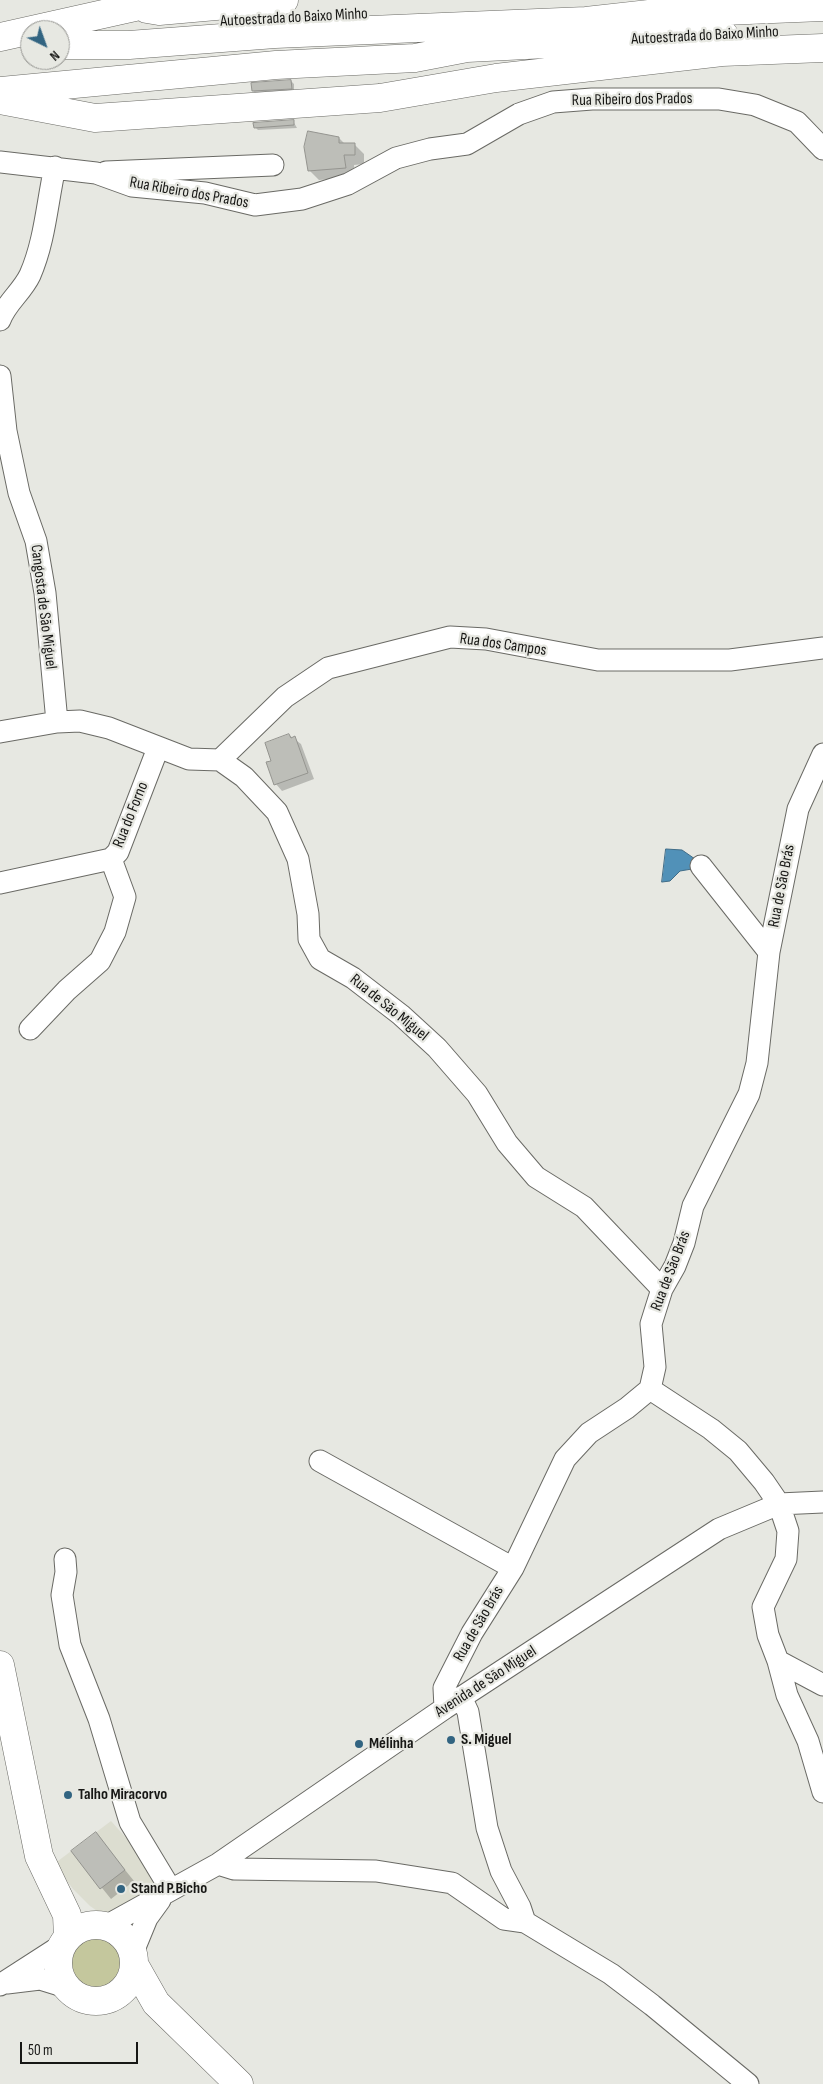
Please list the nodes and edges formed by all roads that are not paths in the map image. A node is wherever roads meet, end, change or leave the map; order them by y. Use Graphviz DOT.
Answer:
graph roads {
  1 [pos="166,0"];
  2 [pos="284,0"];
  3 [pos="133,6"];
  4 [pos="823,7"];
  5 [pos="649,14"];
  6 [pos="823,30"];
  7 [pos="70,35"];
  8 [pos="0,37"];
  9 [pos="20,40"];
  10 [pos="0,43"];
  11 [pos="20,44"];
  12 [pos="70,45"];
  13 [pos="823,48"];
  14 [pos="11,96"];
  15 [pos="823,149"];
  16 [pos="0,162"];
  17 [pos="273,165"];
  18 [pos="55,167"];
  19 [pos="96,173"];
  20 [pos="0,320"];
  21 [pos="0,376"];
  22 [pos="823,648"];
  23 [pos="57,722"];
  24 [pos="0,732"];
  25 [pos="158,748"];
  26 [pos="823,754"];
  27 [pos="220,760"];
  28 [pos="111,859"];
  29 [pos="701,866"];
  30 [pos="0,883"];
  31 [pos="769,952"];
  32 [pos="30,1029"];
  33 [pos="662,1289"];
  34 [pos="650,1389"];
  35 [pos="320,1461"];
  36 [pos="823,1502"];
  37 [pos="779,1504"];
  38 [pos="65,1559"];
  39 [pos="513,1568"];
  40 [pos="778,1660"];
  41 [pos="0,1665"];
  42 [pos="823,1686"];
  43 [pos="453,1703"];
  44 [pos="823,1792"];
  45 [pos="218,1864"];
  46 [pos="49,1874"];
  47 [pos="167,1893"];
  48 [pos="525,1922"];
  49 [pos="103,1925"];
  50 [pos="65,1941"];
  51 [pos="134,1959"];
  52 [pos="0,1985"];
  53 [pos="66,1988"];
  54 [pos="99,2002"];
  55 [pos="156,2003"];
  56 [pos="239,2084"];
  57 [pos="748,2084"];
  1 -- 3 [label="main road"];
  2 -- 3 [label="main road"];
  3 -- 8 [label="main road"];
  4 -- 5 [label="main road, Autoestrada do Baixo Minho"];
  5 -- 7 [label="main road, Autoestrada do Baixo Minho"];
  5 -- 12 [label="main road, Autoestrada do Baixo Minho"];
  6 -- 14 [label="main road, Autoestrada do Baixo Minho"];
  9 -- 10 [label="main road"];
  10 -- 11 [label="main road"];
  13 -- 14 [label="main road, Autoestrada do Baixo Minho"];
  15 -- 19 [label="street, Rua Ribeiro dos Prados"];
  16 -- 18 [label="street, Rua Ribeiro dos Prados"];
  17 -- 19 [label="street"];
  18 -- 19 [label="street, Rua Ribeiro dos Prados"];
  18 -- 20 [label="street"];
  21 -- 23 [label="street, Cangosta de São Miguel"];
  22 -- 27 [label="street, Rua dos Campos"];
  23 -- 24 [label="street"];
  23 -- 25 [label="street"];
  25 -- 27 [label="street"];
  25 -- 28 [label="street, Rua do Forno"];
  26 -- 31 [label="street, Rua de São Brás"];
  27 -- 33 [label="street, Rua de São Miguel"];
  28 -- 30 [label="street, Rua do Forno"];
  28 -- 32 [label="street"];
  29 -- 31 [label="street"];
  31 -- 33 [label="street, Rua de São Brás"];
  33 -- 34 [label="street, Rua de São Brás"];
  34 -- 37 [label="street"];
  34 -- 39 [label="street, Rua de São Brás"];
  35 -- 39 [label="street"];
  36 -- 37 [label="street, Avenida de São Miguel"];
  37 -- 40 [label="street"];
  37 -- 43 [label="street, Avenida de São Miguel"];
  38 -- 47 [label="street"];
  39 -- 43 [label="street, Rua de São Brás"];
  40 -- 42 [label="street"];
  40 -- 44 [label="street"];
  41 -- 46 [label="main road"];
  43 -- 45 [label="street, Avenida de São Miguel"];
  43 -- 48 [label="street"];
  45 -- 47 [label="street, Avenida de São Miguel"];
  45 -- 48 [label="street"];
  46 -- 49 [label="main road"];
  46 -- 50 [label="main road"];
  47 -- 49 [label="street, Avenida de São Miguel"];
  47 -- 51 [label="street"];
  48 -- 57 [label="street"];
  49 -- 50 [label="main road"];
  49 -- 51 [label="main road"];
  50 -- 52 [label="street"];
  50 -- 53 [label="main road"];
  51 -- 54 [label="main road"];
  51 -- 55 [label="main road"];
  52 -- 53 [label="street"];
  53 -- 54 [label="main road"];
  54 -- 55 [label="main road"];
  55 -- 56 [label="main road"];
}
